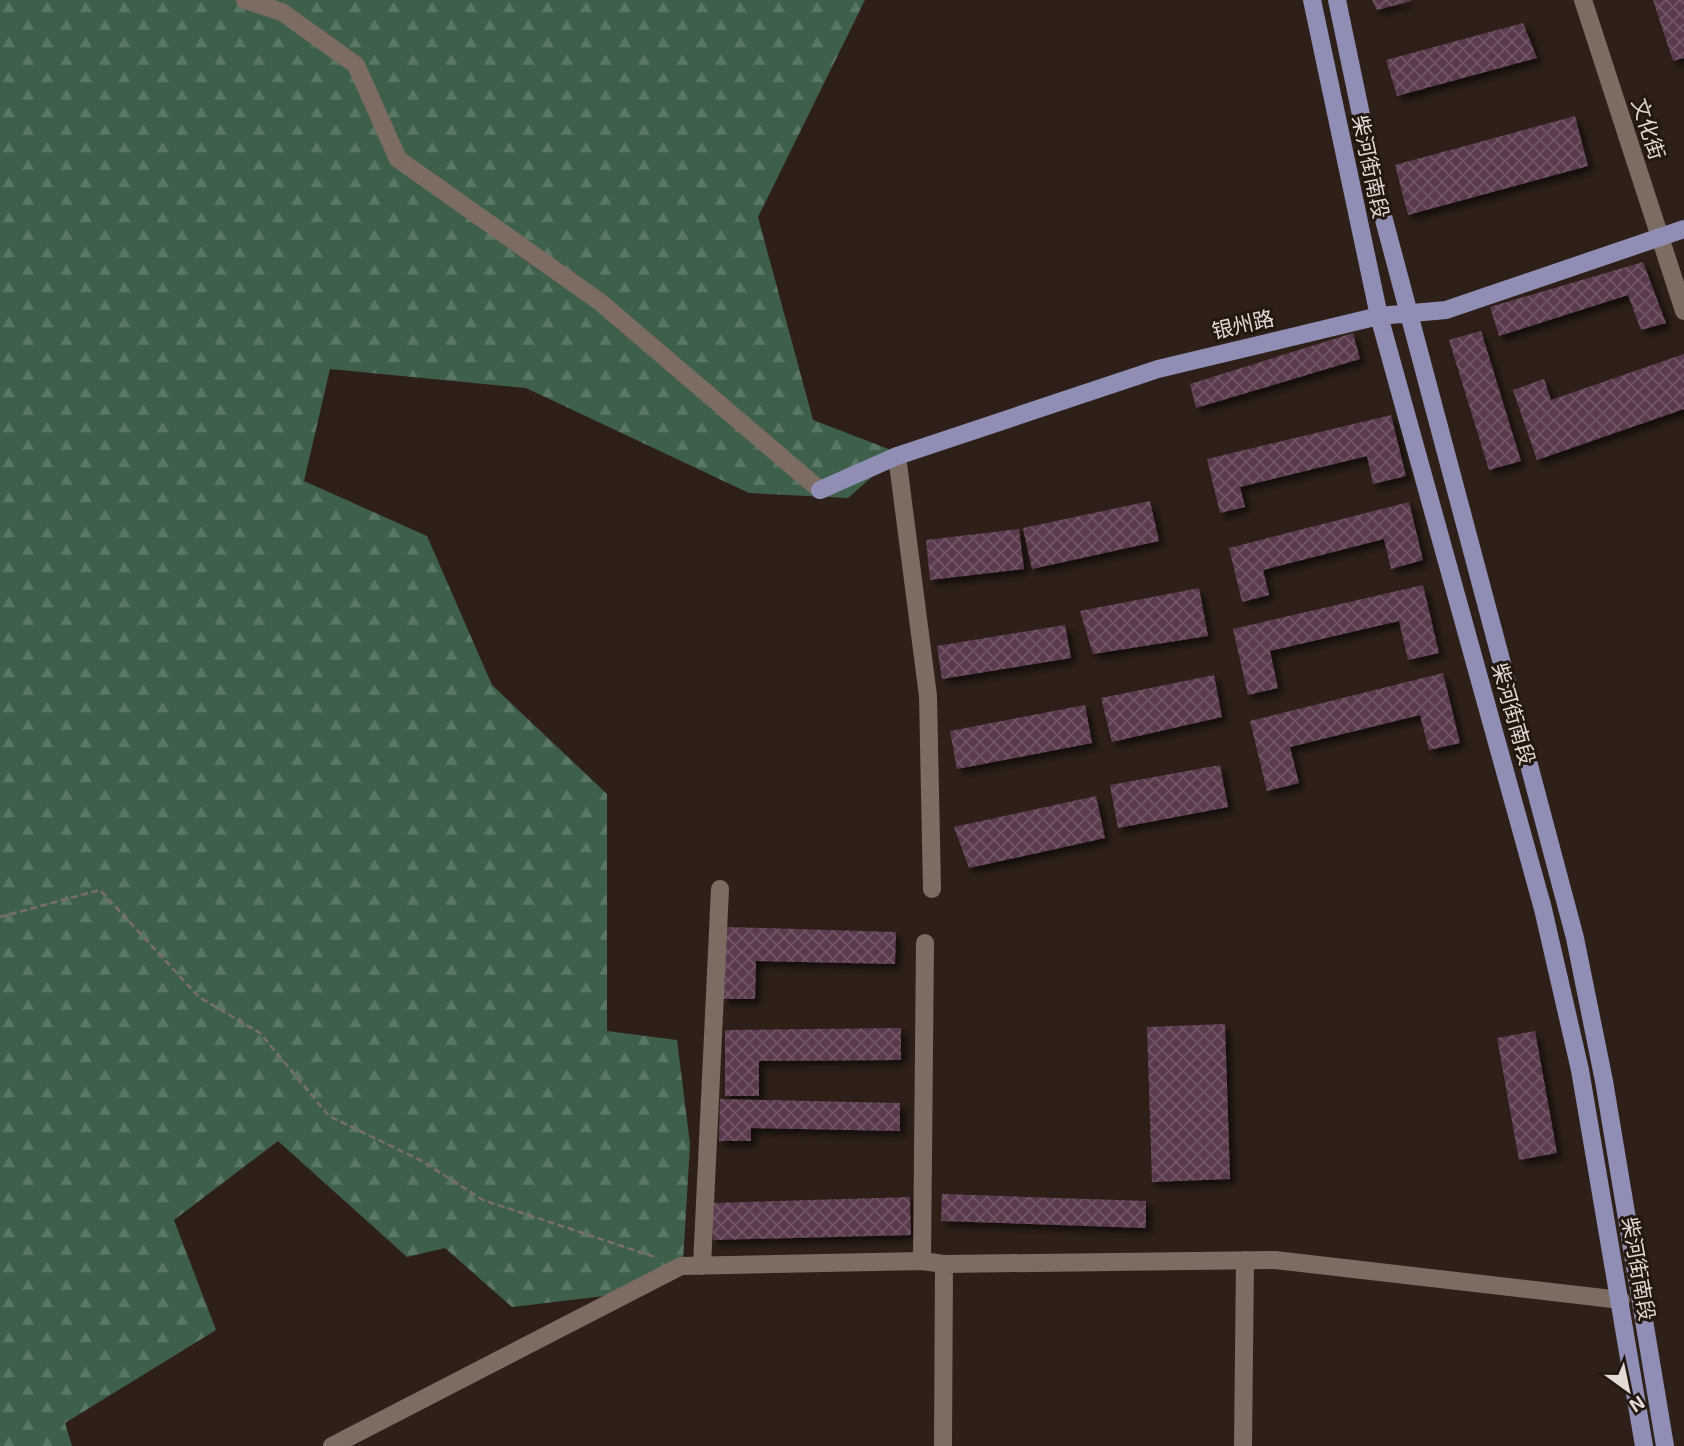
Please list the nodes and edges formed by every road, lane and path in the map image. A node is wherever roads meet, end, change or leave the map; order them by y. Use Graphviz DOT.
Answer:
graph roads {
  1 [pos="245,0"];
  2 [pos="1312,0"];
  3 [pos="1337,0"];
  4 [pos="1583,0"];
  5 [pos="1684,229"];
  6 [pos="1659,236"];
  7 [pos="1684,311"];
  8 [pos="1409,314"];
  9 [pos="1379,316"];
  10 [pos="897,456"];
  11 [pos="820,490"];
  12 [pos="720,889"];
  13 [pos="932,889"];
  14 [pos="0,917"];
  15 [pos="925,943"];
  16 [pos="1245,1260"];
  17 [pos="922,1261"];
  18 [pos="944,1264"];
  19 [pos="681,1266"];
  20 [pos="702,1266"];
  21 [pos="1621,1300"];
  22 [pos="332,1446"];
  23 [pos="943,1446"];
  24 [pos="1243,1446"];
  25 [pos="1644,1446"];
  26 [pos="1665,1446"];
  1 -- 11 [label="street"];
  2 -- 9 [label="main road, 柴河街南段"];
  3 -- 8 [label="main road, 柴河街南段"];
  4 -- 6 [label="street, 文化街"];
  5 -- 6 [label="main road, 银州路"];
  6 -- 7 [label="street, 文化街"];
  6 -- 8 [label="main road, 银州路"];
  8 -- 9 [label="main road, 银州路"];
  8 -- 26 [label="main road, 柴河街南段"];
  9 -- 10 [label="main road, 银州路"];
  9 -- 21 [label="main road, 柴河街南段"];
  10 -- 11 [label="main road, 银州路"];
  10 -- 13 [label="street"];
  12 -- 20 [label="street"];
  14 -- 19 [label="path"];
  15 -- 17 [label="street"];
  16 -- 18 [label="street"];
  16 -- 21 [label="street"];
  16 -- 24 [label="street"];
  17 -- 18 [label="street"];
  17 -- 20 [label="street"];
  18 -- 23 [label="street"];
  19 -- 20 [label="street"];
  19 -- 22 [label="street"];
  21 -- 25 [label="main road, 柴河街南段"];
}
